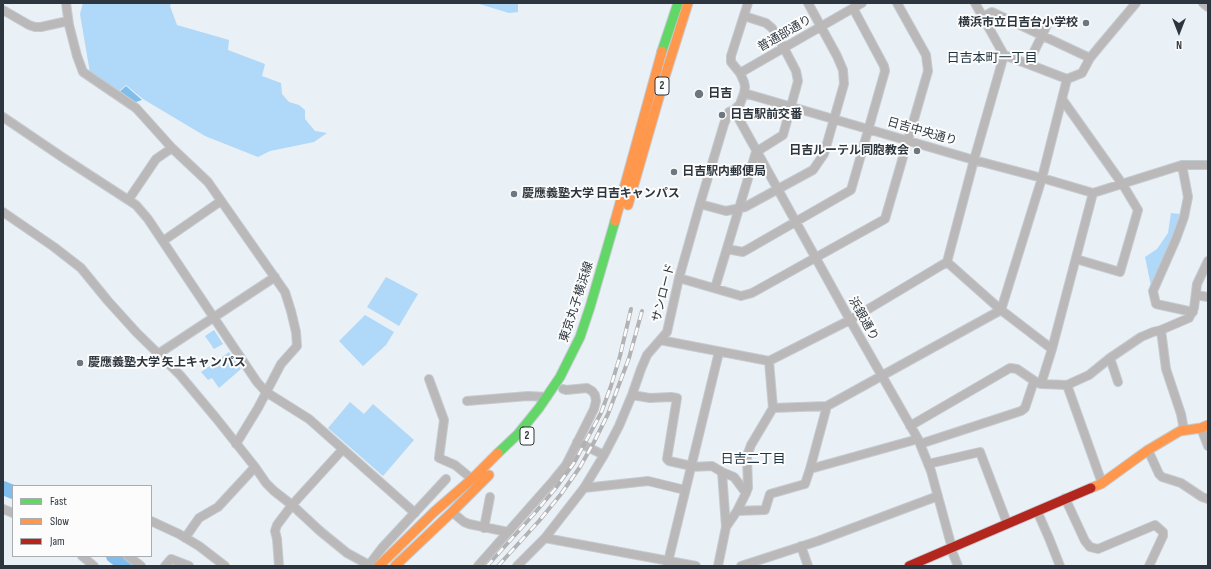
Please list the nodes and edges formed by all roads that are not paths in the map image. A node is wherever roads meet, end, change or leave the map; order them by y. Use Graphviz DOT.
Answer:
graph roads {
  1 [pos="8,3"];
  2 [pos="66,3"];
  3 [pos="678,3"];
  4 [pos="688,3"];
  5 [pos="748,3"];
  6 [pos="808,3"];
  7 [pos="862,3"];
  8 [pos="897,3"];
  9 [pos="975,3"];
  10 [pos="1136,3"];
  11 [pos="1203,3"];
  12 [pos="1208,7"];
  13 [pos="853,8"];
  14 [pos="3,9"];
  15 [pos="744,16"];
  16 [pos="982,17"];
  17 [pos="68,21"];
  18 [pos="1048,23"];
  19 [pos="821,27"];
  20 [pos="1042,36"];
  21 [pos="784,48"];
  22 [pos="1004,55"];
  23 [pos="1090,58"];
  24 [pos="1028,64"];
  25 [pos="740,73"];
  26 [pos="1067,79"];
  27 [pos="744,93"];
  28 [pos="1062,99"];
  29 [pos="791,106"];
  30 [pos="731,111"];
  31 [pos="3,117"];
  32 [pos="834,119"];
  33 [pos="868,129"];
  34 [pos="908,141"];
  35 [pos="172,148"];
  36 [pos="756,152"];
  37 [pos="974,160"];
  38 [pos="1182,165"];
  39 [pos="1208,165"];
  40 [pos="1042,178"];
  41 [pos="1123,185"];
  42 [pos="777,189"];
  43 [pos="1093,193"];
  44 [pos="129,199"];
  45 [pos="221,201"];
  46 [pos="700,204"];
  47 [pos="739,209"];
  48 [pos="3,212"];
  49 [pos="796,222"];
  50 [pos="163,241"];
  51 [pos="728,249"];
  52 [pos="816,258"];
  53 [pos="1076,259"];
  54 [pos="1208,260"];
  55 [pos="947,262"];
  56 [pos="275,277"];
  57 [pos="679,278"];
  58 [pos="715,288"];
  59 [pos="1196,295"];
  60 [pos="1208,297"];
  61 [pos="1001,310"];
  62 [pos="1193,312"];
  63 [pos="214,317"];
  64 [pos="850,320"];
  65 [pos="1162,330"];
  66 [pos="660,340"];
  67 [pos="1052,349"];
  68 [pos="582,352"];
  69 [pos="719,352"];
  70 [pos="158,354"];
  71 [pos="1110,358"];
  72 [pos="768,361"];
  73 [pos="576,365"];
  74 [pos="882,376"];
  75 [pos="428,380"];
  76 [pos="1037,382"];
  77 [pos="1118,382"];
  78 [pos="1067,385"];
  79 [pos="563,389"];
  80 [pos="266,392"];
  81 [pos="632,396"];
  82 [pos="547,397"];
  83 [pos="467,401"];
  84 [pos="827,406"];
  85 [pos="773,408"];
  86 [pos="539,422"];
  87 [pos="910,426"];
  88 [pos="1205,426"];
  89 [pos="1184,430"];
  90 [pos="532,431"];
  91 [pos="578,442"];
  92 [pos="919,442"];
  93 [pos="236,444"];
  94 [pos="1208,446"];
  95 [pos="343,449"];
  96 [pos="1148,450"];
  97 [pos="512,452"];
  98 [pos="604,455"];
  99 [pos="928,464"];
  100 [pos="499,465"];
  101 [pos="255,467"];
  102 [pos="691,467"];
  103 [pos="810,469"];
  104 [pos="722,472"];
  105 [pos="446,478"];
  106 [pos="472,479"];
  107 [pos="1102,483"];
  108 [pos="584,488"];
  109 [pos="686,490"];
  110 [pos="746,493"];
  111 [pos="938,496"];
  112 [pos="490,497"];
  113 [pos="1065,498"];
  114 [pos="1208,499"];
  115 [pos="292,505"];
  116 [pos="1037,510"];
  117 [pos="736,511"];
  118 [pos="452,512"];
  119 [pos="415,513"];
  120 [pos="152,522"];
  121 [pos="1007,523"];
  122 [pos="726,527"];
  123 [pos="484,528"];
  124 [pos="401,529"];
  125 [pos="508,532"];
  126 [pos="408,537"];
  127 [pos="185,538"];
  128 [pos="545,538"];
  129 [pos="801,546"];
  130 [pos="952,548"];
  131 [pos="83,557"];
  132 [pos="129,557"];
  133 [pos="668,563"];
  134 [pos="372,565"];
  135 [pos="94,566"];
  136 [pos="141,566"];
  137 [pos="165,566"];
  138 [pos="189,566"];
  139 [pos="225,566"];
  140 [pos="279,566"];
  141 [pos="379,566"];
  142 [pos="395,566"];
  143 [pos="478,566"];
  144 [pos="517,566"];
  145 [pos="696,566"];
  146 [pos="718,566"];
  147 [pos="741,566"];
  148 [pos="808,566"];
  149 [pos="909,566"];
  150 [pos="958,566"];
  151 [pos="1060,566"];
  152 [pos="1149,566"];
  1 -- 14 [label="street"];
  2 -- 17 [label="street"];
  3 -- 82 [label="main road, 東京丸子横浜線 / 2"];
  4 -- 68 [label="main road, 東京丸子横浜線 / 2"];
  5 -- 15 [label="street"];
  6 -- 19 [label="street"];
  7 -- 13 [label="street, 普通部通り"];
  8 -- 34 [label="street"];
  9 -- 16 [label="street"];
  10 -- 23 [label="street"];
  11 -- 12 [label="street"];
  13 -- 19 [label="street, 普通部通り"];
  13 -- 33 [label="street"];
  14 -- 17 [label="street"];
  15 -- 21 [label="street"];
  15 -- 25 [label="street"];
  16 -- 20 [label="street"];
  16 -- 22 [label="street"];
  17 -- 35 [label="street"];
  18 -- 20 [label="street"];
  19 -- 21 [label="street, 普通部通り"];
  19 -- 32 [label="street"];
  20 -- 23 [label="street"];
  20 -- 24 [label="street"];
  21 -- 25 [label="street, 普通部通り"];
  21 -- 29 [label="street"];
  22 -- 24 [label="street"];
  22 -- 37 [label="street"];
  23 -- 26 [label="street"];
  24 -- 26 [label="street"];
  25 -- 27 [label="street"];
  26 -- 28 [label="street"];
  27 -- 29 [label="street, 日吉中央通り"];
  27 -- 30 [label="street, サンロード"];
  28 -- 40 [label="street"];
  28 -- 41 [label="street"];
  29 -- 32 [label="street, 日吉中央通り"];
  29 -- 36 [label="street"];
  30 -- 36 [label="street, 浜銀通り"];
  30 -- 46 [label="street, サンロード"];
  31 -- 44 [label="street"];
  32 -- 33 [label="street, 日吉中央通り"];
  32 -- 42 [label="street"];
  33 -- 34 [label="street, 日吉中央通り"];
  33 -- 49 [label="street"];
  34 -- 37 [label="street, 日吉中央通り"];
  34 -- 52 [label="street"];
  35 -- 44 [label="street"];
  35 -- 45 [label="street"];
  36 -- 42 [label="street, 浜銀通り"];
  36 -- 47 [label="street"];
  37 -- 40 [label="street, 日吉中央通り"];
  37 -- 55 [label="street"];
  38 -- 39 [label="street"];
  38 -- 41 [label="street"];
  38 -- 62 [label="street"];
  40 -- 43 [label="street, 日吉中央通り"];
  40 -- 61 [label="street"];
  41 -- 43 [label="street"];
  41 -- 53 [label="street"];
  42 -- 47 [label="street"];
  42 -- 49 [label="street, 浜銀通り"];
  43 -- 53 [label="street"];
  44 -- 50 [label="street"];
  45 -- 50 [label="street"];
  45 -- 56 [label="street"];
  46 -- 47 [label="street"];
  46 -- 57 [label="street, サンロード"];
  47 -- 51 [label="street"];
  48 -- 70 [label="street"];
  49 -- 51 [label="street"];
  49 -- 52 [label="street, 浜銀通り"];
  50 -- 63 [label="street"];
  51 -- 58 [label="street"];
  52 -- 58 [label="street"];
  52 -- 64 [label="street, 浜銀通り"];
  53 -- 67 [label="street"];
  54 -- 59 [label="street"];
  55 -- 61 [label="street"];
  55 -- 64 [label="street"];
  56 -- 63 [label="street"];
  56 -- 80 [label="street"];
  57 -- 58 [label="street"];
  57 -- 66 [label="street, サンロード"];
  59 -- 60 [label="street"];
  59 -- 62 [label="street"];
  61 -- 67 [label="street"];
  61 -- 74 [label="street"];
  62 -- 65 [label="street"];
  63 -- 70 [label="street"];
  63 -- 80 [label="street"];
  64 -- 72 [label="street"];
  64 -- 74 [label="street, 浜銀通り"];
  65 -- 71 [label="street"];
  65 -- 89 [label="street"];
  66 -- 69 [label="street"];
  66 -- 81 [label="street, サンロード"];
  67 -- 76 [label="street"];
  69 -- 72 [label="street"];
  69 -- 102 [label="street"];
  70 -- 93 [label="street"];
  71 -- 77 [label="street"];
  71 -- 78 [label="street"];
  72 -- 85 [label="street"];
  73 -- 79 [label="main road, 2"];
  74 -- 84 [label="street"];
  74 -- 87 [label="street, 浜銀通り"];
  75 -- 106 [label="street"];
  76 -- 78 [label="street"];
  76 -- 87 [label="street"];
  76 -- 92 [label="street"];
  78 -- 107 [label="street"];
  79 -- 86 [label="main road, 2"];
  79 -- 91 [label="street"];
  80 -- 93 [label="street"];
  80 -- 95 [label="street"];
  81 -- 98 [label="street, サンロード"];
  81 -- 102 [label="street"];
  82 -- 83 [label="street"];
  82 -- 106 [label="main road, 東京丸子横浜線 / 2"];
  84 -- 85 [label="street"];
  84 -- 103 [label="street"];
  85 -- 110 [label="street"];
  87 -- 92 [label="street, 浜銀通り"];
  88 -- 89 [label="main road"];
  88 -- 94 [label="street"];
  89 -- 96 [label="main road"];
  90 -- 97 [label="main road, 2"];
  91 -- 98 [label="street"];
  91 -- 125 [label="street"];
  92 -- 99 [label="street, 浜銀通り"];
  92 -- 103 [label="street"];
  93 -- 101 [label="street"];
  95 -- 115 [label="street"];
  95 -- 119 [label="street"];
  96 -- 107 [label="main road"];
  96 -- 114 [label="street"];
  98 -- 108 [label="street, サンロード"];
  99 -- 111 [label="street, 浜銀通り"];
  99 -- 121 [label="street"];
  100 -- 118 [label="main road"];
  101 -- 115 [label="street"];
  101 -- 127 [label="street"];
  102 -- 104 [label="street"];
  102 -- 109 [label="street"];
  103 -- 117 [label="street"];
  104 -- 110 [label="street"];
  104 -- 122 [label="street"];
  105 -- 119 [label="street"];
  106 -- 126 [label="main road, 東京丸子横浜線 / 2"];
  107 -- 113 [label="main road"];
  108 -- 109 [label="street"];
  108 -- 128 [label="street, サンロード"];
  109 -- 133 [label="street"];
  110 -- 117 [label="street"];
  111 -- 129 [label="street"];
  111 -- 130 [label="street, 浜銀通り"];
  112 -- 123 [label="street"];
  113 -- 116 [label="main road"];
  113 -- 152 [label="street"];
  115 -- 134 [label="street"];
  115 -- 140 [label="street"];
  116 -- 121 [label="main road"];
  116 -- 151 [label="street"];
  117 -- 122 [label="street"];
  118 -- 123 [label="street"];
  118 -- 142 [label="main road"];
  119 -- 124 [label="street"];
  120 -- 127 [label="street"];
  121 -- 130 [label="main road"];
  122 -- 146 [label="street"];
  123 -- 125 [label="street"];
  124 -- 126 [label="street"];
  124 -- 134 [label="street"];
  125 -- 143 [label="street"];
  126 -- 141 [label="main road, 東京丸子横浜線 / 2"];
  127 -- 139 [label="street"];
  128 -- 133 [label="street"];
  128 -- 144 [label="street, サンロード"];
  129 -- 147 [label="street"];
  129 -- 148 [label="street"];
  130 -- 149 [label="main road"];
  130 -- 150 [label="street, 浜銀通り"];
  131 -- 135 [label="street"];
  132 -- 136 [label="street"];
  133 -- 145 [label="street"];
  137 -- 138 [label="street"];
}
